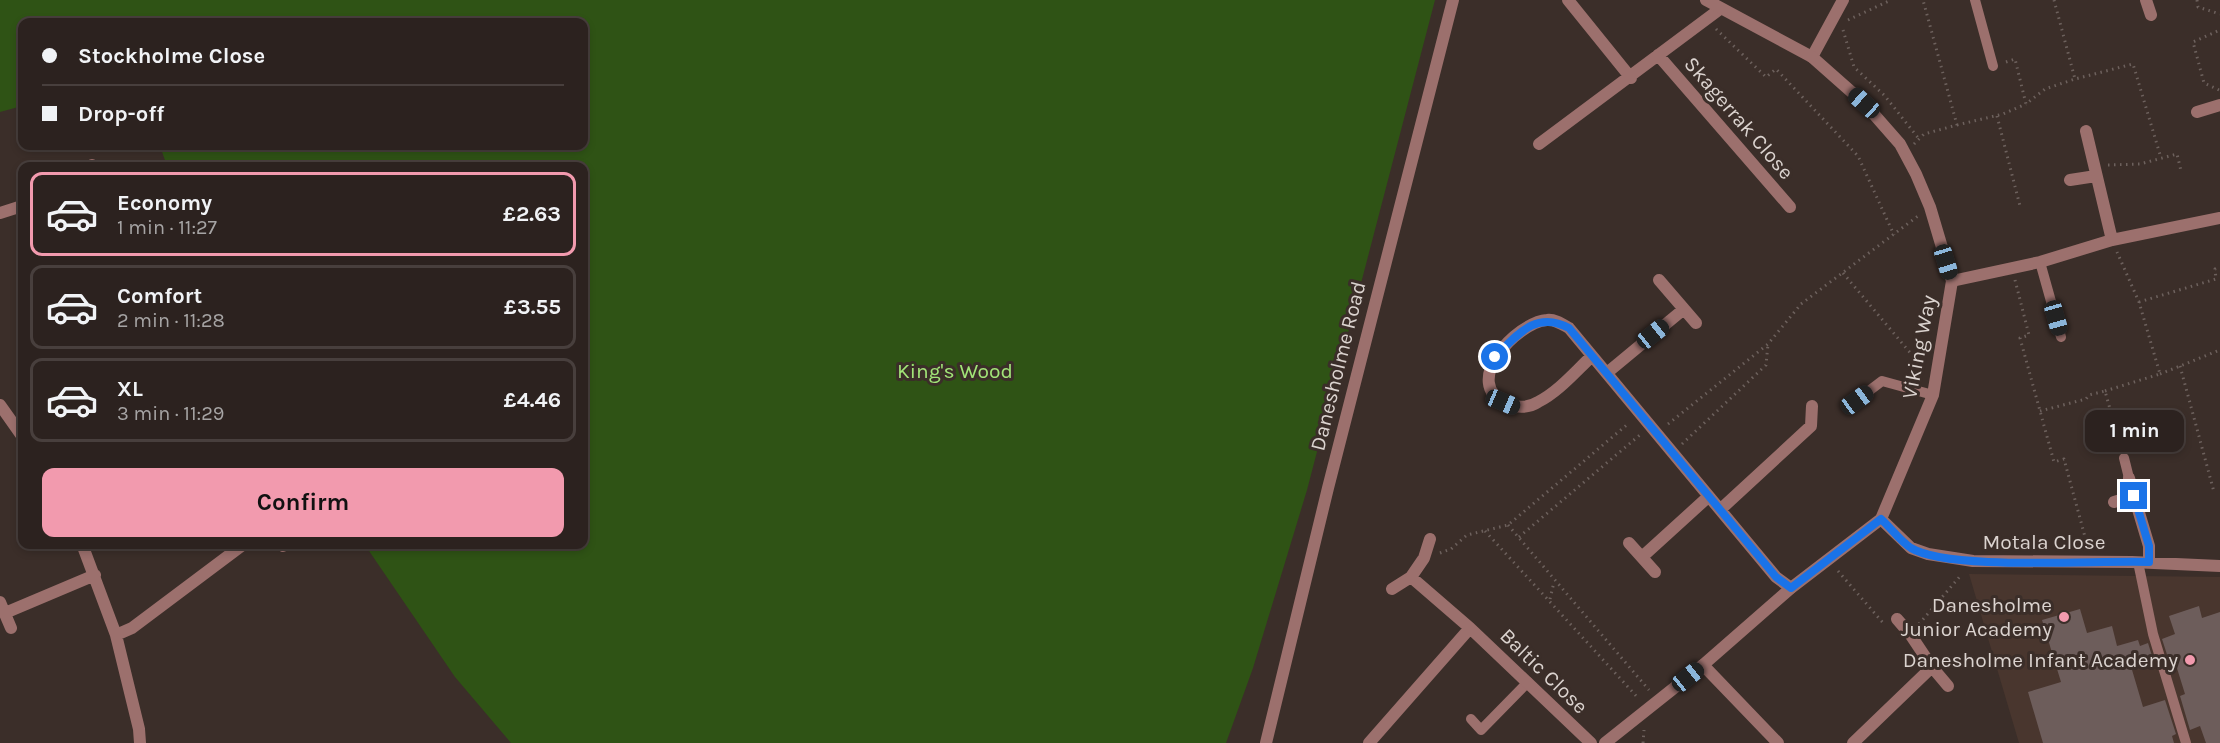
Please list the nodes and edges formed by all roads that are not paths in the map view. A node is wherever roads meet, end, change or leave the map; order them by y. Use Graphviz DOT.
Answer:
graph roads {
  1 [pos="1453,0"];
  2 [pos="1568,0"];
  3 [pos="1706,0"];
  4 [pos="1842,0"];
  5 [pos="1976,0"];
  6 [pos="2146,0"];
  7 [pos="1720,9"];
  8 [pos="2151,15"];
  9 [pos="1659,55"];
  10 [pos="1812,57"];
  11 [pos="1993,66"];
  12 [pos="1631,78"];
  13 [pos="2220,105"];
  14 [pos="2197,112"];
  15 [pos="2086,131"];
  16 [pos="1539,144"];
  17 [pos="2095,172"];
  18 [pos="2070,180"];
  19 [pos="18,207"];
  20 [pos="1790,207"];
  21 [pos="0,213"];
  22 [pos="2220,218"];
  23 [pos="2112,240"];
  24 [pos="2040,262"];
  25 [pos="1659,280"];
  26 [pos="1952,281"];
  27 [pos="1684,309"];
  28 [pos="1696,323"];
  29 [pos="2061,337"];
  30 [pos="1591,357"];
  31 [pos="1608,372"];
  32 [pos="1934,395"];
  33 [pos="1857,400"];
  34 [pos="0,405"];
  35 [pos="1812,406"];
  36 [pos="18,430"];
  37 [pos="2124,458"];
  38 [pos="2129,478"];
  39 [pos="1708,496"];
  40 [pos="2134,496"];
  41 [pos="2114,502"];
  42 [pos="1721,509"];
  43 [pos="1881,519"];
  44 [pos="1430,539"];
  45 [pos="1629,543"];
  46 [pos="84,549"];
  47 [pos="237,549"];
  48 [pos="1642,557"];
  49 [pos="2143,562"];
  50 [pos="2220,566"];
  51 [pos="1655,572"];
  52 [pos="95,575"];
  53 [pos="1411,577"];
  54 [pos="1791,588"];
  55 [pos="1392,590"];
  56 [pos="2,607"];
  57 [pos="1897,619"];
  58 [pos="11,628"];
  59 [pos="1470,628"];
  60 [pos="116,635"];
  61 [pos="1703,665"];
  62 [pos="1932,667"];
  63 [pos="1528,682"];
  64 [pos="1948,686"];
  65 [pos="1471,719"];
  66 [pos="140,743"];
  67 [pos="1266,743"];
  68 [pos="1369,743"];
  69 [pos="1591,743"];
  70 [pos="1605,743"];
  71 [pos="1778,743"];
  72 [pos="1853,743"];
  73 [pos="2186,743"];
  1 -- 67 [label="street, Danesholme Road"];
  2 -- 12 [label="street"];
  3 -- 7 [label="street, Viking Way"];
  4 -- 10 [label="street"];
  5 -- 11 [label="lane"];
  6 -- 8 [label="street"];
  7 -- 9 [label="street, Skagerrak Close"];
  7 -- 10 [label="street, Viking Way"];
  9 -- 12 [label="street, Skagerrak Close"];
  9 -- 20 [label="street, Skagerrak Close"];
  10 -- 26 [label="street, Viking Way"];
  12 -- 16 [label="street, Skagerrak Close"];
  13 -- 14 [label="street"];
  15 -- 17 [label="street"];
  17 -- 18 [label="street"];
  17 -- 23 [label="street"];
  19 -- 21 [label="street"];
  22 -- 23 [label="street"];
  23 -- 24 [label="street"];
  24 -- 26 [label="street"];
  24 -- 29 [label="lane"];
  25 -- 27 [label="street"];
  26 -- 32 [label="street, Viking Way"];
  27 -- 28 [label="street"];
  27 -- 31 [label="street"];
  30 -- 30 [label="street"];
  30 -- 31 [label="street"];
  31 -- 39 [label="street"];
  32 -- 33 [label="lane"];
  32 -- 43 [label="street, Viking Way"];
  34 -- 36 [label="street"];
  35 -- 42 [label="street"];
  37 -- 38 [label="lane"];
  38 -- 40 [label="street"];
  39 -- 42 [label="street"];
  39 -- 48 [label="street"];
  40 -- 41 [label="street"];
  40 -- 49 [label="street"];
  42 -- 54 [label="street"];
  43 -- 49 [label="street, Motala Close"];
  43 -- 54 [label="street, Viking Way"];
  44 -- 53 [label="street"];
  45 -- 48 [label="street"];
  46 -- 52 [label="street"];
  47 -- 60 [label="street"];
  48 -- 51 [label="street"];
  49 -- 50 [label="street, Motala Close"];
  49 -- 73 [label="lane"];
  52 -- 56 [label="street"];
  52 -- 60 [label="street"];
  53 -- 55 [label="street"];
  53 -- 59 [label="street, Baltic Close"];
  54 -- 61 [label="street, Viking Way"];
  56 -- 58 [label="street"];
  57 -- 62 [label="street"];
  59 -- 63 [label="street, Baltic Close"];
  59 -- 68 [label="street, Baltic Close"];
  60 -- 66 [label="street"];
  61 -- 70 [label="street, Viking Way"];
  61 -- 71 [label="street"];
  62 -- 64 [label="street"];
  62 -- 72 [label="street"];
  63 -- 65 [label="lane"];
  63 -- 69 [label="street, Baltic Close"];
}
